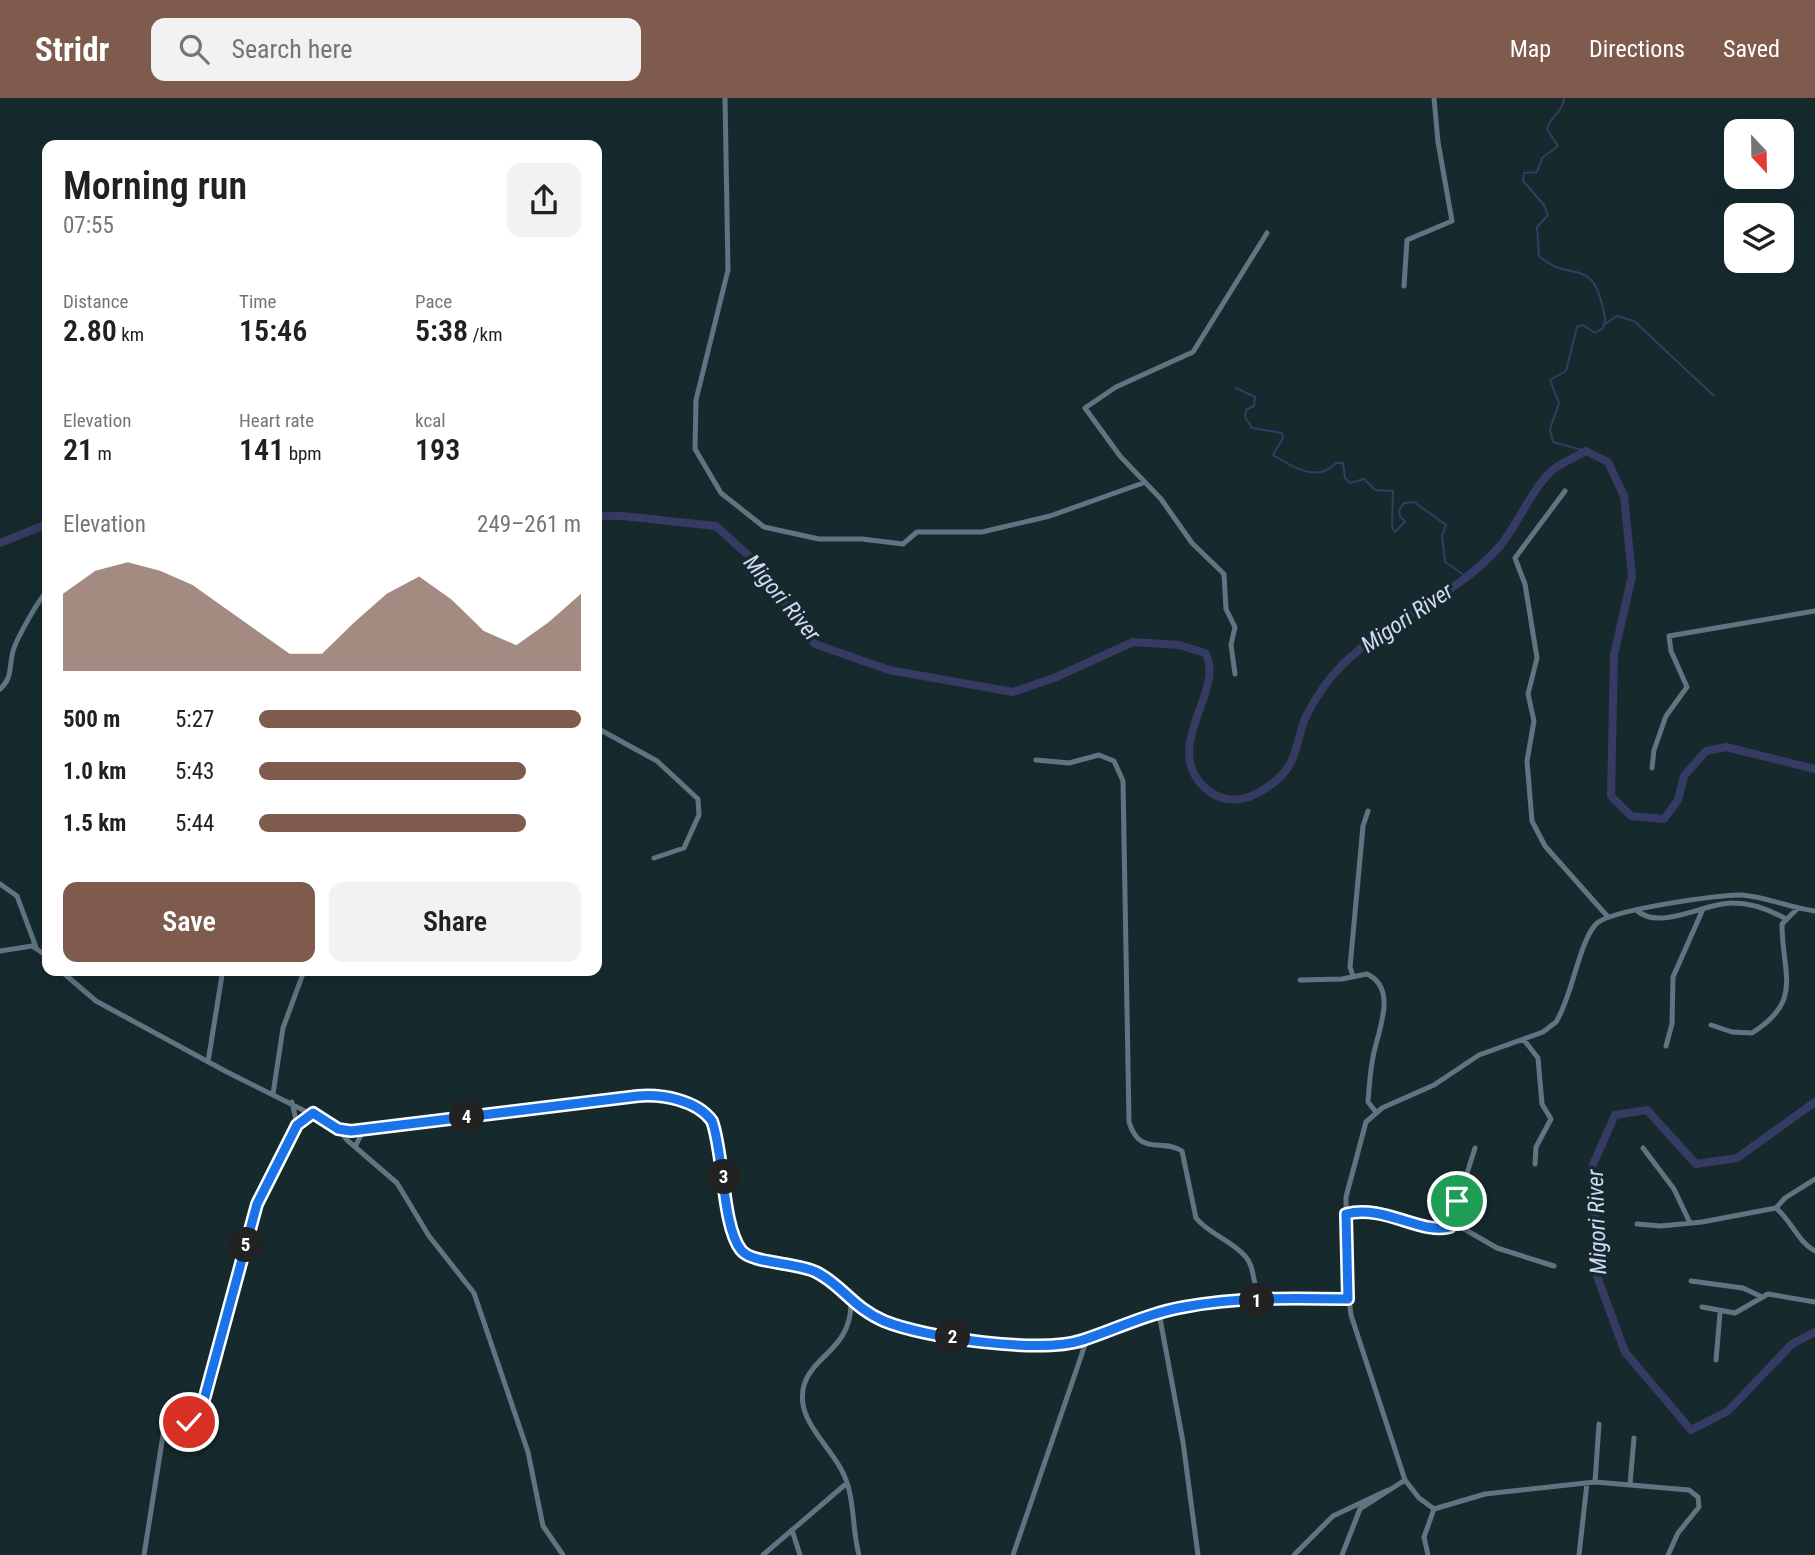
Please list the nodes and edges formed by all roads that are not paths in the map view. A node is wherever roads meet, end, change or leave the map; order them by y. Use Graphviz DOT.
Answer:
graph roads {
  1 [pos="725,98"];
  2 [pos="1434,98"];
  3 [pos="1267,233"];
  4 [pos="1404,286"];
  5 [pos="1143,483"];
  6 [pos="1565,491"];
  7 [pos="42,599"];
  8 [pos="1815,611"];
  9 [pos="1235,674"];
  10 [pos="0,689"];
  11 [pos="602,731"];
  12 [pos="1037,760"];
  13 [pos="1652,768"];
  14 [pos="1368,811"];
  15 [pos="654,858"];
  16 [pos="0,884"];
  17 [pos="1703,909"];
  18 [pos="1797,909"];
  19 [pos="1599,910"];
  20 [pos="1636,910"];
  21 [pos="1815,911"];
  22 [pos="1608,917"];
  23 [pos="1786,919"];
  24 [pos="1596,923"];
  25 [pos="36,947"];
  26 [pos="0,951"];
  27 [pos="42,952"];
  28 [pos="67,976"];
  29 [pos="221,976"];
  30 [pos="302,976"];
  31 [pos="1353,976"];
  32 [pos="1300,980"];
  33 [pos="1711,1025"];
  34 [pos="1524,1040"];
  35 [pos="1666,1046"];
  36 [pos="208,1062"];
  37 [pos="272,1094"];
  38 [pos="292,1102"];
  39 [pos="1368,1105"];
  40 [pos="1376,1112"];
  41 [pos="313,1113"];
  42 [pos="1365,1123"];
  43 [pos="297,1125"];
  44 [pos="338,1129"];
  45 [pos="364,1129"];
  46 [pos="355,1147"];
  47 [pos="1475,1148"];
  48 [pos="1643,1148"];
  49 [pos="1535,1164"];
  50 [pos="1815,1178"];
  51 [pos="1776,1208"];
  52 [pos="1346,1214"];
  53 [pos="1690,1223"];
  54 [pos="1637,1224"];
  55 [pos="1450,1227"];
  56 [pos="1815,1251"];
  57 [pos="1554,1266"];
  58 [pos="1692,1281"];
  59 [pos="1760,1296"];
  60 [pos="1348,1299"];
  61 [pos="1264,1301"];
  62 [pos="1815,1302"];
  63 [pos="851,1303"];
  64 [pos="1702,1307"];
  65 [pos="860,1309"];
  66 [pos="1720,1312"];
  67 [pos="1159,1313"];
  68 [pos="850,1318"];
  69 [pos="1087,1339"];
  70 [pos="1716,1360"];
  71 [pos="1599,1424"];
  72 [pos="1634,1438"];
  73 [pos="1405,1480"];
  74 [pos="1595,1482"];
  75 [pos="847,1483"];
  76 [pos="1587,1483"];
  77 [pos="1630,1484"];
  78 [pos="1388,1490"];
  79 [pos="1434,1509"];
  80 [pos="792,1530"];
  81 [pos="144,1555"];
  82 [pos="563,1555"];
  83 [pos="763,1555"];
  84 [pos="800,1555"];
  85 [pos="859,1555"];
  86 [pos="1013,1555"];
  87 [pos="1198,1555"];
  88 [pos="1294,1555"];
  89 [pos="1342,1555"];
  90 [pos="1427,1555"];
  91 [pos="1579,1555"];
  92 [pos="1668,1555"];
  1 -- 5 [label="street"];
  2 -- 4 [label="street"];
  3 -- 5 [label="street"];
  5 -- 9 [label="street"];
  6 -- 19 [label="street"];
  7 -- 10 [label="street"];
  8 -- 13 [label="street"];
  11 -- 15 [label="street"];
  12 -- 61 [label="street"];
  14 -- 31 [label="street"];
  16 -- 25 [label="street"];
  17 -- 20 [label="street"];
  17 -- 23 [label="street"];
  17 -- 35 [label="street"];
  18 -- 20 [label="street"];
  18 -- 21 [label="street"];
  18 -- 23 [label="street"];
  19 -- 22 [label="street"];
  19 -- 24 [label="street"];
  20 -- 22 [label="street"];
  22 -- 24 [label="street"];
  23 -- 33 [label="street"];
  24 -- 34 [label="street"];
  25 -- 26 [label="street"];
  25 -- 27 [label="street"];
  28 -- 36 [label="street"];
  29 -- 36 [label="street"];
  30 -- 37 [label="street"];
  31 -- 32 [label="street"];
  31 -- 39 [label="street"];
  34 -- 40 [label="street"];
  34 -- 49 [label="street"];
  36 -- 37 [label="street"];
  37 -- 38 [label="street"];
  38 -- 41 [label="street"];
  38 -- 43 [label="street"];
  39 -- 40 [label="street"];
  39 -- 42 [label="street"];
  40 -- 42 [label="street"];
  41 -- 43 [label="street"];
  41 -- 44 [label="street"];
  42 -- 52 [label="street"];
  43 -- 81 [label="street"];
  44 -- 45 [label="street"];
  44 -- 46 [label="street"];
  45 -- 46 [label="street"];
  45 -- 63 [label="street"];
  46 -- 82 [label="street"];
  47 -- 55 [label="street"];
  48 -- 53 [label="street"];
  50 -- 51 [label="street"];
  51 -- 53 [label="street"];
  51 -- 56 [label="street"];
  52 -- 55 [label="street"];
  52 -- 60 [label="street"];
  53 -- 54 [label="street"];
  55 -- 57 [label="street"];
  58 -- 59 [label="street"];
  59 -- 62 [label="street"];
  59 -- 66 [label="street"];
  60 -- 61 [label="street"];
  60 -- 73 [label="street"];
  61 -- 67 [label="street"];
  63 -- 65 [label="street"];
  63 -- 68 [label="street"];
  64 -- 66 [label="street"];
  65 -- 68 [label="street"];
  65 -- 69 [label="street"];
  66 -- 70 [label="street"];
  67 -- 69 [label="street"];
  67 -- 87 [label="street"];
  68 -- 75 [label="street"];
  69 -- 86 [label="street"];
  71 -- 74 [label="street"];
  72 -- 77 [label="street"];
  73 -- 78 [label="street"];
  73 -- 79 [label="street"];
  74 -- 76 [label="street"];
  74 -- 77 [label="street"];
  75 -- 80 [label="street"];
  75 -- 85 [label="street"];
  76 -- 79 [label="street"];
  76 -- 91 [label="street"];
  77 -- 92 [label="street"];
  78 -- 88 [label="street"];
  78 -- 89 [label="street"];
  79 -- 90 [label="street"];
  80 -- 83 [label="street"];
  80 -- 84 [label="street"];
}
